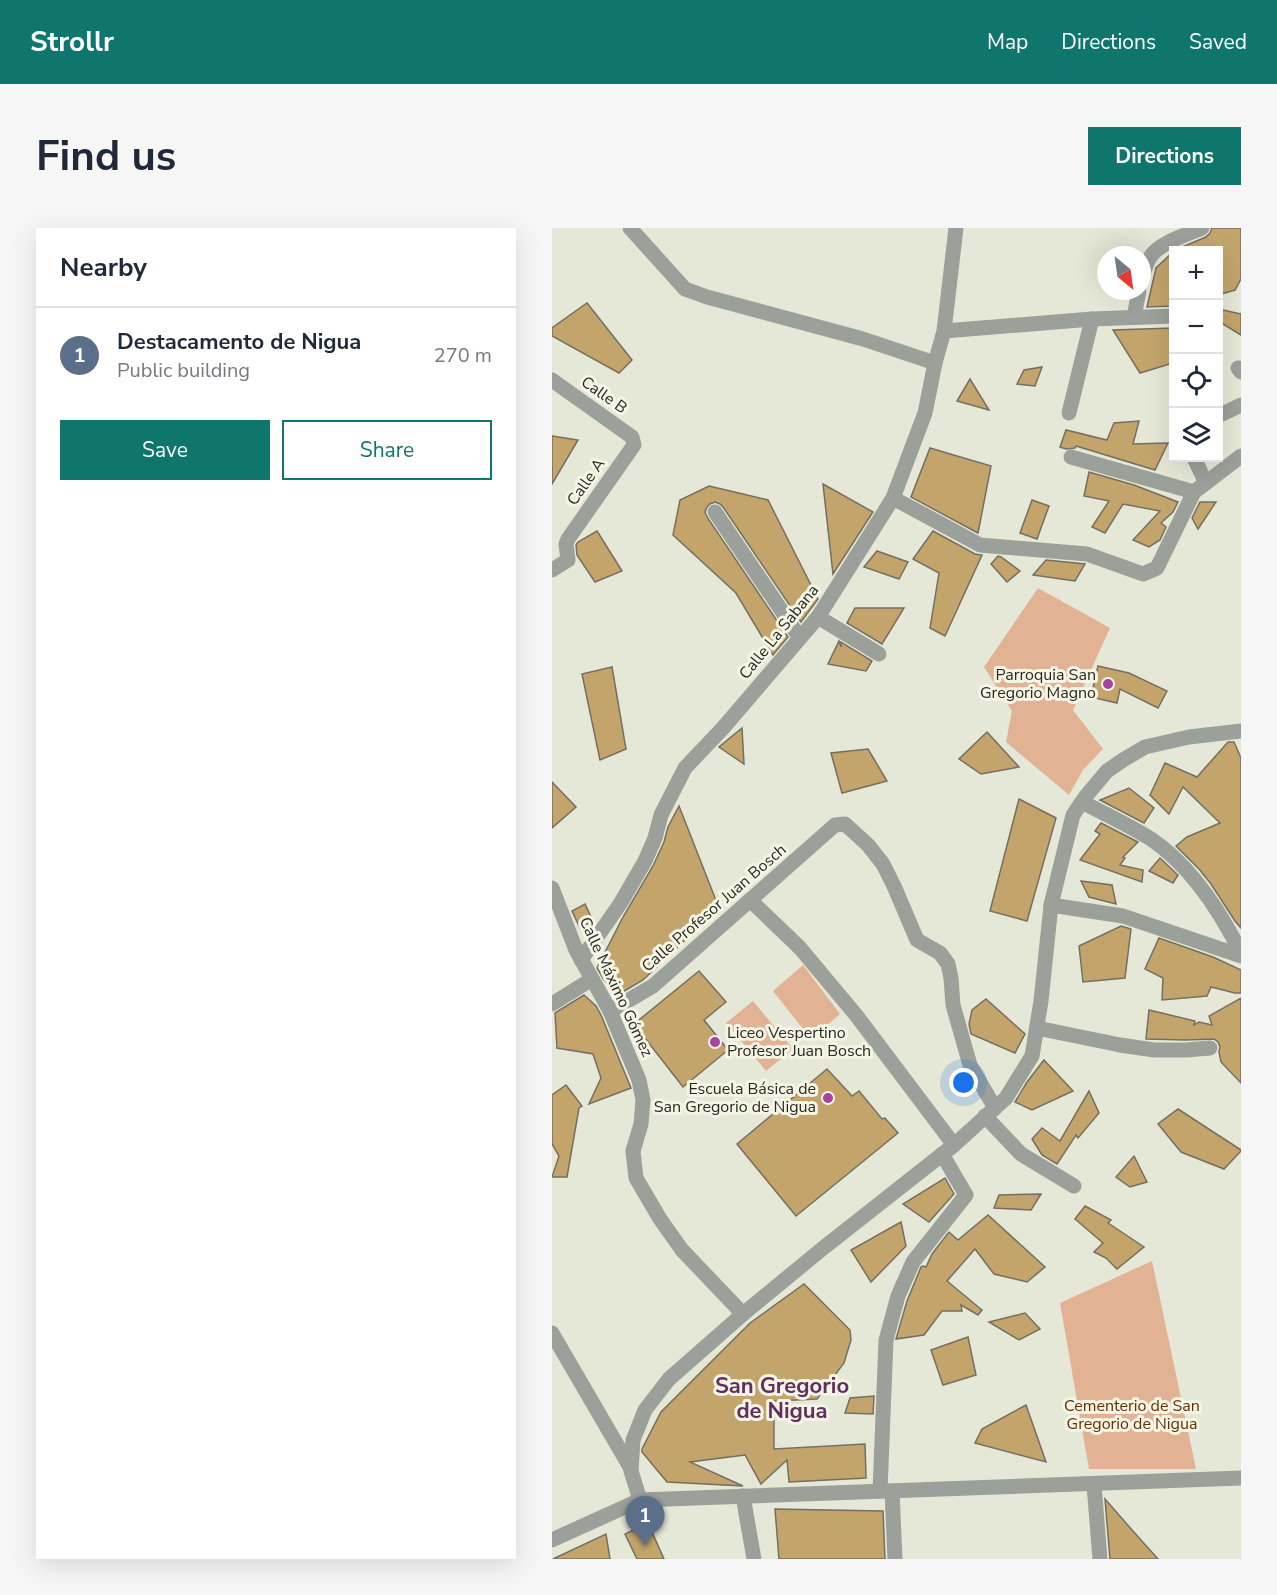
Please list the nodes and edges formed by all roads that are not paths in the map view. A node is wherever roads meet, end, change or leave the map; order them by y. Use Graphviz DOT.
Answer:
graph roads {
  1 [pos="630,228"];
  2 [pos="956,228"];
  3 [pos="1202,228"];
  4 [pos="1151,255"];
  5 [pos="1137,300"];
  6 [pos="1169,316"];
  7 [pos="1134,317"];
  8 [pos="1092,319"];
  9 [pos="944,331"];
  10 [pos="935,363"];
  11 [pos="552,380"];
  12 [pos="1241,405"];
  13 [pos="1069,413"];
  14 [pos="1223,414"];
  15 [pos="634,440"];
  16 [pos="1241,456"];
  17 [pos="1071,457"];
  18 [pos="1195,462"];
  19 [pos="1200,488"];
  20 [pos="893,498"];
  21 [pos="715,512"];
  22 [pos="552,570"];
  23 [pos="818,617"];
  24 [pos="800,638"];
  25 [pos="879,654"];
  26 [pos="1241,731"];
  27 [pos="1082,802"];
  28 [pos="552,888"];
  29 [pos="750,900"];
  30 [pos="1051,904"];
  31 [pos="1241,955"];
  32 [pos="581,960"];
  33 [pos="592,979"];
  34 [pos="552,1004"];
  35 [pos="610,1011"];
  36 [pos="1037,1028"];
  37 [pos="1210,1048"];
  38 [pos="990,1112"];
  39 [pos="948,1150"];
  40 [pos="1074,1186"];
  41 [pos="743,1314"];
  42 [pos="552,1333"];
  43 [pos="630,1467"];
  44 [pos="1241,1478"];
  45 [pos="1094,1485"];
  46 [pos="886,1491"];
  47 [pos="742,1496"];
  48 [pos="640,1500"];
  49 [pos="552,1540"];
  50 [pos="754,1559"];
  51 [pos="895,1559"];
  52 [pos="1100,1559"];
  1 -- 10 [label="street"];
  2 -- 9 [label="street, Calle La Sabana"];
  3 -- 4 [label="street"];
  5 -- 7 [label="street"];
  6 -- 7 [label="street"];
  7 -- 8 [label="street"];
  8 -- 9 [label="street"];
  8 -- 13 [label="street"];
  9 -- 10 [label="street, Calle La Sabana"];
  10 -- 20 [label="street, Calle La Sabana"];
  11 -- 15 [label="street, Calle B"];
  12 -- 14 [label="street"];
  15 -- 22 [label="street, Calle A"];
  16 -- 19 [label="street"];
  17 -- 19 [label="street"];
  18 -- 19 [label="street"];
  19 -- 20 [label="street"];
  20 -- 23 [label="street, Calle La Sabana"];
  21 -- 24 [label="street"];
  23 -- 24 [label="street, Calle La Sabana"];
  23 -- 25 [label="street"];
  24 -- 32 [label="street, Calle La Sabana"];
  26 -- 27 [label="street"];
  27 -- 30 [label="street"];
  27 -- 31 [label="street"];
  28 -- 32 [label="street, Calle Máximo Gómez"];
  29 -- 35 [label="street, Calle Profesor Juan Bosch"];
  29 -- 38 [label="street, Calle Profesor Juan Bosch"];
  29 -- 39 [label="street"];
  30 -- 31 [label="street"];
  30 -- 36 [label="street"];
  32 -- 33 [label="street, Calle Máximo Gómez"];
  33 -- 34 [label="street"];
  33 -- 35 [label="street, Calle Máximo Gómez"];
  35 -- 41 [label="street, Calle Máximo Gómez"];
  36 -- 37 [label="street"];
  36 -- 38 [label="street"];
  38 -- 39 [label="street"];
  38 -- 40 [label="street"];
  39 -- 41 [label="street"];
  39 -- 46 [label="street"];
  41 -- 43 [label="street"];
  42 -- 43 [label="street"];
  43 -- 48 [label="street"];
  44 -- 45 [label="street"];
  45 -- 46 [label="street"];
  45 -- 52 [label="street"];
  46 -- 47 [label="street"];
  46 -- 51 [label="street"];
  47 -- 48 [label="street"];
  47 -- 50 [label="street"];
  48 -- 49 [label="street"];
}
